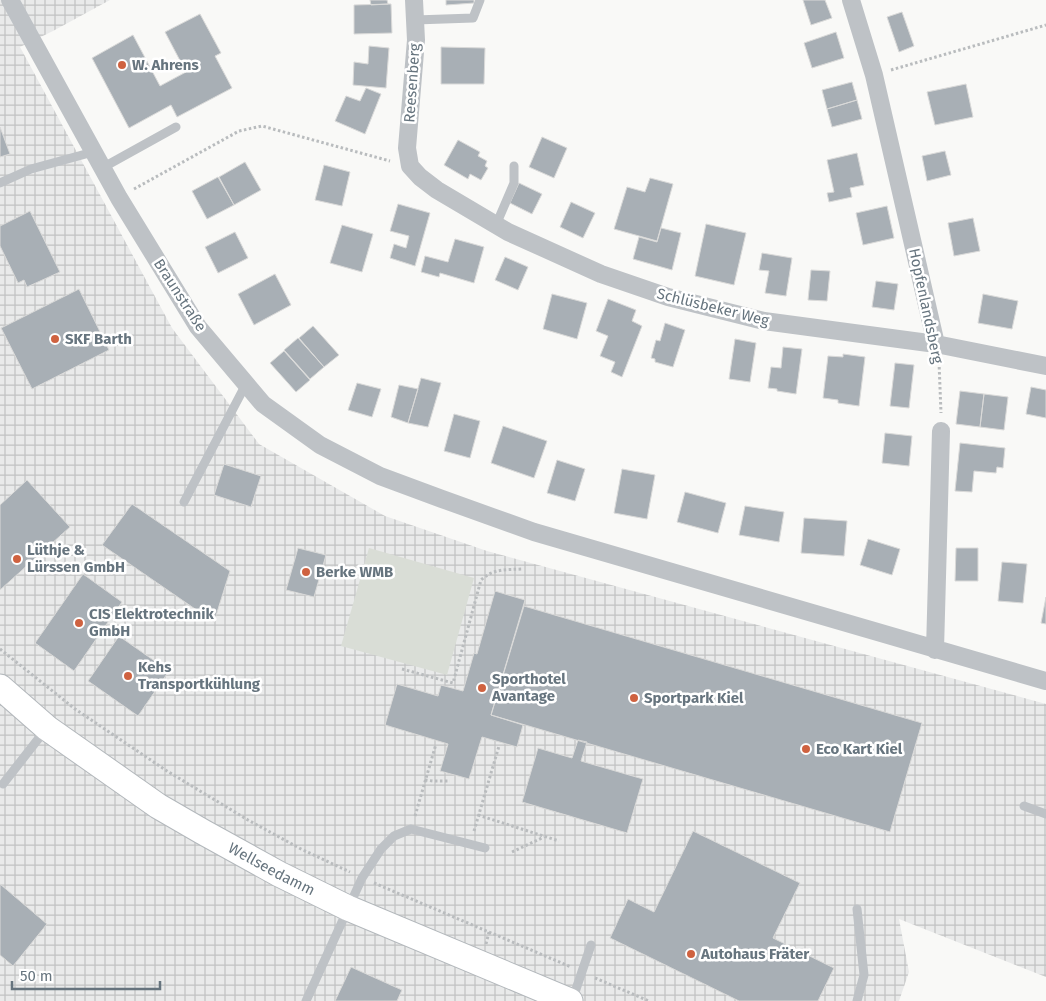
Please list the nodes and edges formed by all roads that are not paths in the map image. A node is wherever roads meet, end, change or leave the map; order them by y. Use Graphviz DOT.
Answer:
graph roads {
  1 [pos="10,0"];
  2 [pos="414,0"];
  3 [pos="480,0"];
  4 [pos="851,0"];
  5 [pos="415,20"];
  6 [pos="176,127"];
  7 [pos="93,152"];
  8 [pos="410,166"];
  9 [pos="514,166"];
  10 [pos="102,168"];
  11 [pos="0,182"];
  12 [pos="496,225"];
  13 [pos="936,344"];
  14 [pos="1046,366"];
  15 [pos="246,384"];
  16 [pos="941,431"];
  17 [pos="184,502"];
  18 [pos="935,650"];
  19 [pos="1046,681"];
  20 [pos="0,687"];
  21 [pos="47,728"];
  22 [pos="3,784"];
  23 [pos="1024,806"];
  24 [pos="1046,814"];
  25 [pos="485,848"];
  26 [pos="348,908"];
  27 [pos="857,908"];
  28 [pos="592,945"];
  29 [pos="306,1001"];
  30 [pos="571,1001"];
  31 [pos="857,1001"];
  1 -- 7 [label="street, Braunstraße"];
  2 -- 5 [label="street, Reesenberg"];
  3 -- 5 [label="lane"];
  4 -- 13 [label="street, Hopfenlandsberg"];
  5 -- 8 [label="street, Reesenberg"];
  6 -- 10 [label="lane"];
  7 -- 10 [label="street, Braunstraße"];
  7 -- 11 [label="lane"];
  8 -- 12 [label="street, Schlüsbeker Weg"];
  9 -- 12 [label="lane"];
  10 -- 15 [label="street, Braunstraße"];
  12 -- 13 [label="street, Schlüsbeker Weg"];
  13 -- 14 [label="street, Schlüsbeker Weg"];
  15 -- 17 [label="lane"];
  15 -- 18 [label="street, Braunstraße"];
  16 -- 18 [label="street"];
  18 -- 19 [label="street, Braunstraße"];
  20 -- 21 [label="main road, Wellseedamm"];
  21 -- 22 [label="lane"];
  21 -- 26 [label="main road, Wellseedamm"];
  23 -- 24 [label="lane"];
  25 -- 26 [label="lane"];
  26 -- 29 [label="lane"];
  26 -- 30 [label="main road, Wellseedamm"];
  27 -- 31 [label="lane"];
  28 -- 30 [label="lane"];
}
